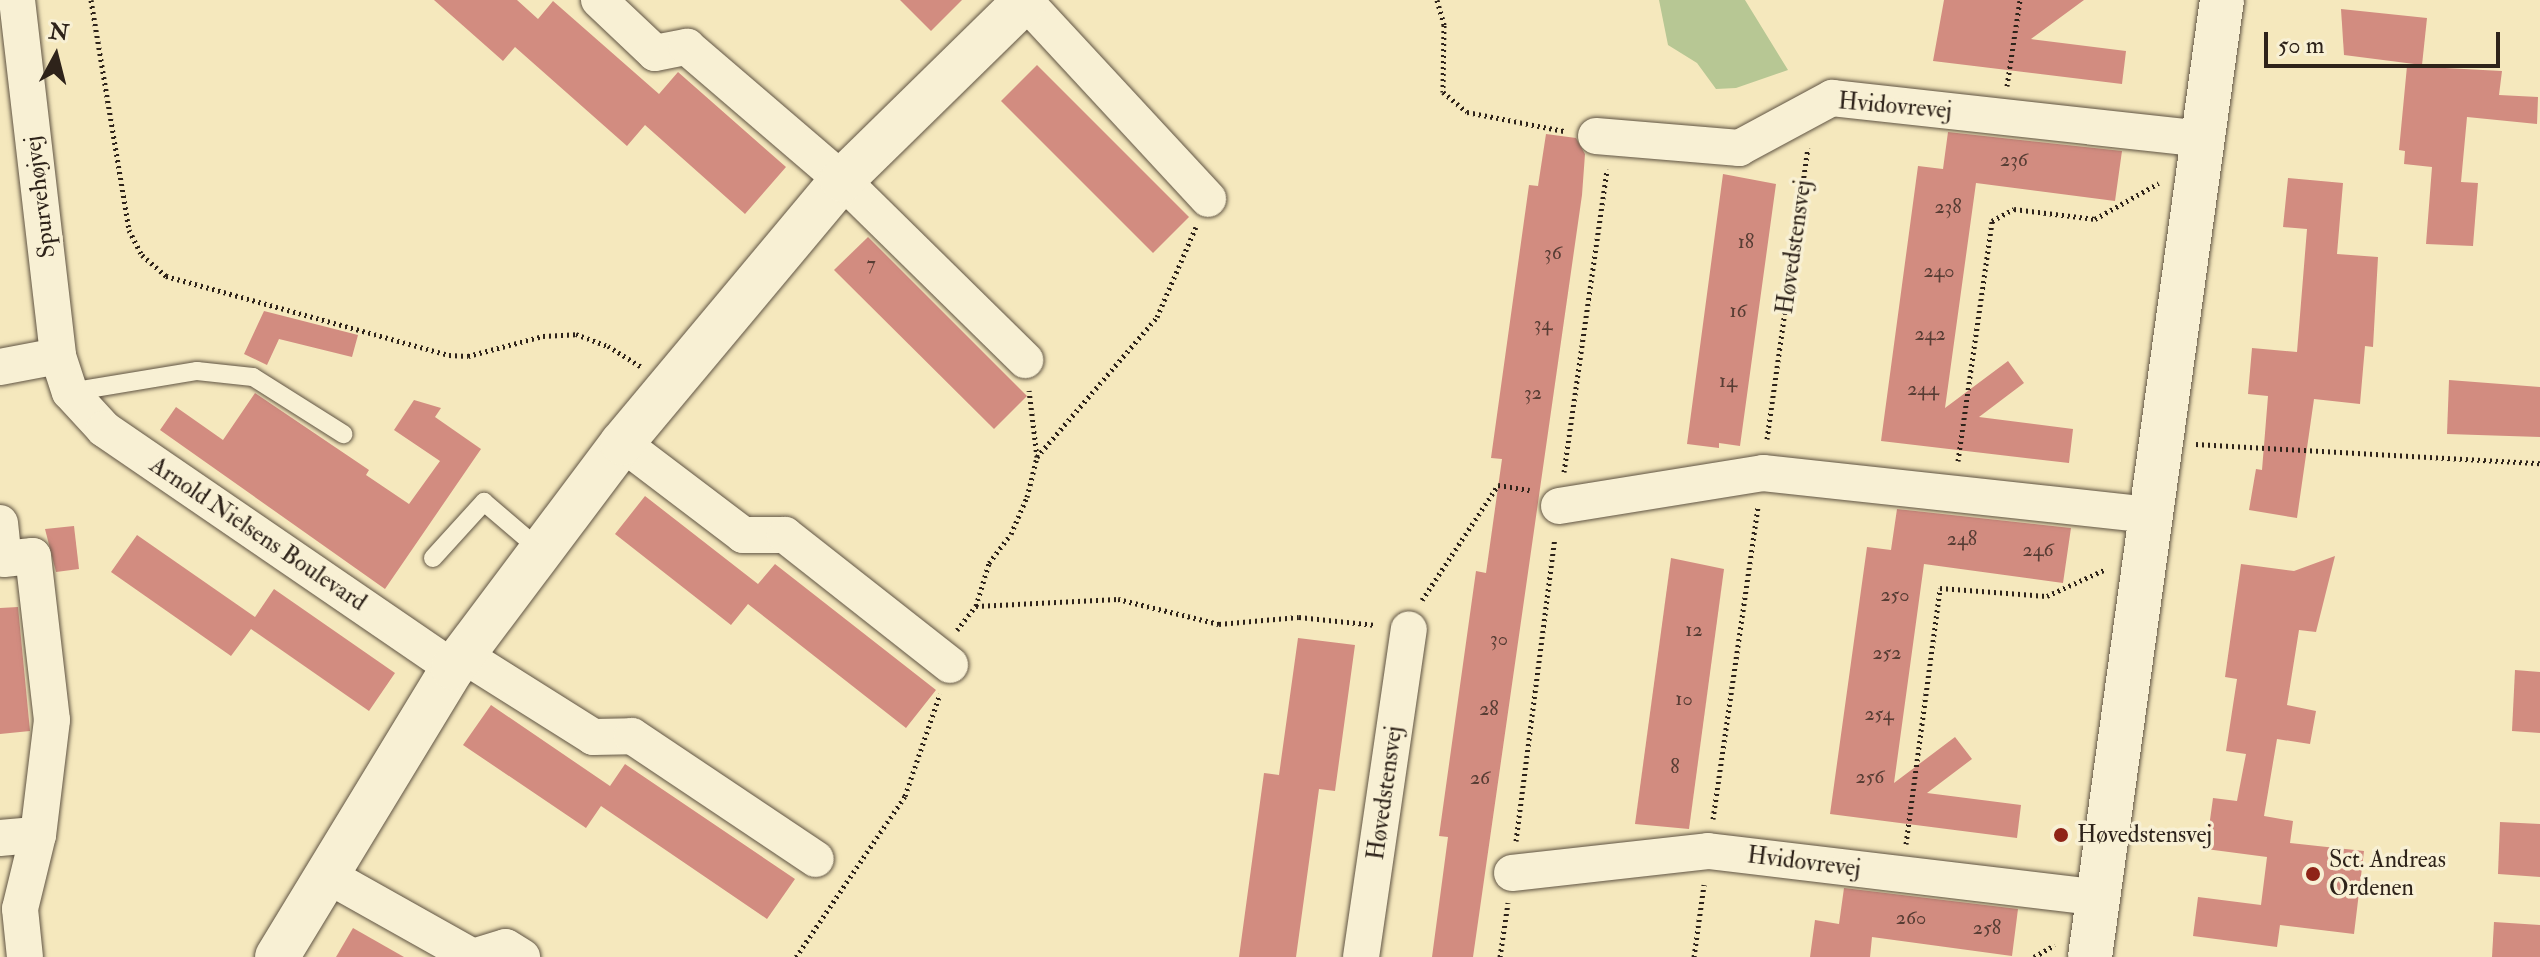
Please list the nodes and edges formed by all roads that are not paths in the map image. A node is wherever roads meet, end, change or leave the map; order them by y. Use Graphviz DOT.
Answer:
graph roads {
  1 [pos="17,0"];
  2 [pos="599,0"];
  3 [pos="1025,0"];
  4 [pos="2222,0"];
  5 [pos="1596,136"];
  6 [pos="2204,149"];
  7 [pos="842,180"];
  8 [pos="1208,199"];
  9 [pos="58,356"];
  10 [pos="1025,360"];
  11 [pos="0,367"];
  12 [pos="70,392"];
  13 [pos="343,434"];
  14 [pos="622,443"];
  15 [pos="1560,501"];
  16 [pos="0,523"];
  17 [pos="2146,534"];
  18 [pos="539,549"];
  19 [pos="433,558"];
  20 [pos="1409,629"];
  21 [pos="458,662"];
  22 [pos="950,665"];
  23 [pos="38,835"];
  24 [pos="0,838"];
  25 [pos="816,859"];
  26 [pos="1512,873"];
  27 [pos="325,874"];
  28 [pos="2096,897"];
  29 [pos="25,957"];
  30 [pos="277,957"];
  31 [pos="522,957"];
  32 [pos="1361,957"];
  33 [pos="2090,957"];
  1 -- 9 [label="street, Spurvehøjvej"];
  2 -- 7 [label="street"];
  3 -- 7 [label="street"];
  3 -- 8 [label="street"];
  4 -- 6 [label="street"];
  5 -- 6 [label="street, Hvidovrevej"];
  6 -- 17 [label="street"];
  7 -- 10 [label="street"];
  7 -- 14 [label="street"];
  9 -- 11 [label="street"];
  9 -- 12 [label="street, Spurvehøjvej"];
  12 -- 13 [label="lane"];
  12 -- 21 [label="street, Arnold Nielsens Boulevard"];
  14 -- 18 [label="street"];
  14 -- 22 [label="street"];
  15 -- 17 [label="street"];
  16 -- 23 [label="street"];
  17 -- 28 [label="street"];
  18 -- 19 [label="lane"];
  18 -- 21 [label="street"];
  20 -- 32 [label="street, Høvedstensvej"];
  21 -- 25 [label="street, Arnold Nielsens Boulevard"];
  21 -- 27 [label="street"];
  23 -- 24 [label="street"];
  23 -- 29 [label="street"];
  26 -- 28 [label="street, Hvidovrevej"];
  27 -- 30 [label="street"];
  27 -- 31 [label="street"];
  28 -- 33 [label="street"];
}
